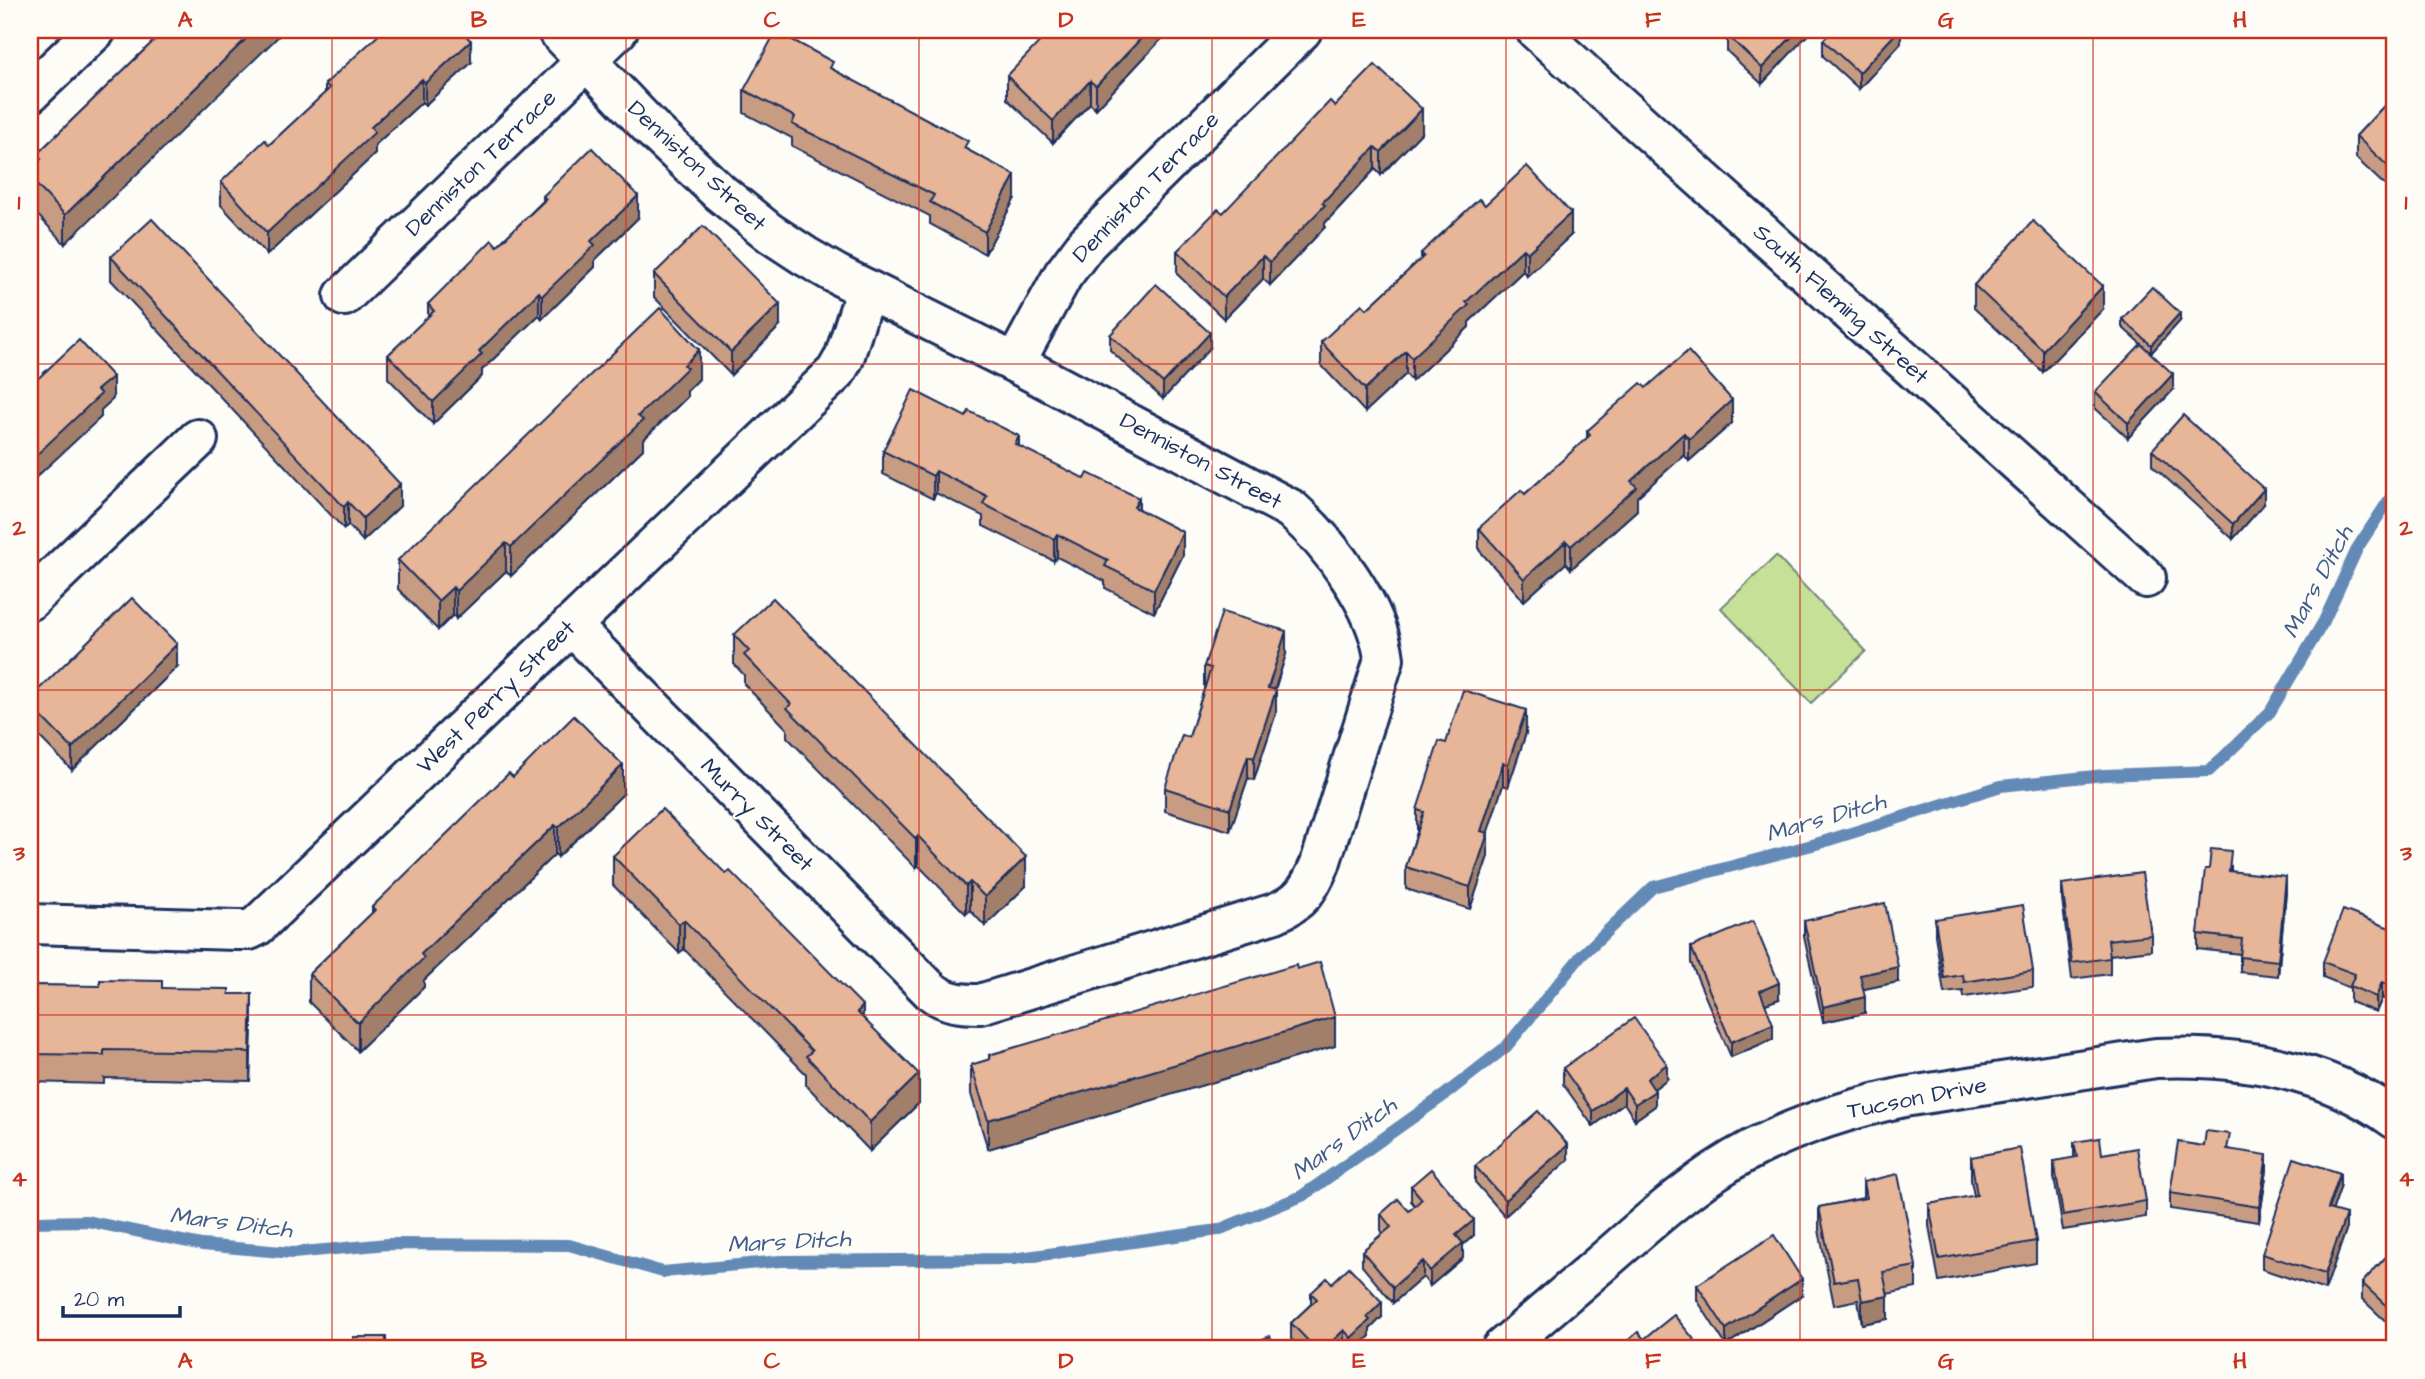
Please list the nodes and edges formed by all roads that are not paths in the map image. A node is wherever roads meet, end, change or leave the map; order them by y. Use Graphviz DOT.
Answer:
graph roads {
  1 [pos="96,30"];
  2 [pos="557,30"];
  3 [pos="618,30"];
  4 [pos="1302,30"];
  5 [pos="1536,30"];
  6 [pos="587,60"];
  7 [pos="30,93"];
  8 [pos="866,289"];
  9 [pos="344,296"];
  10 [pos="1015,363"];
  11 [pos="198,439"];
  12 [pos="2146,578"];
  13 [pos="30,600"];
  14 [pos="571,625"];
  15 [pos="30,924"];
  16 [pos="946,1001"];
  17 [pos="2395,1119"];
  18 [pos="1501,1349"];
  1 -- 7 [label="street"];
  2 -- 6 [label="street, Denniston Street"];
  3 -- 6 [label="street, Denniston Terrace"];
  4 -- 10 [label="street, Denniston Terrace"];
  5 -- 12 [label="street, South Fleming Street"];
  6 -- 8 [label="street, Denniston Street"];
  6 -- 9 [label="street, Denniston Terrace"];
  8 -- 10 [label="street, Denniston Street"];
  8 -- 14 [label="street, West Perry Street"];
  10 -- 16 [label="street, Denniston Street"];
  11 -- 13 [label="street"];
  14 -- 15 [label="street, West Perry Street"];
  14 -- 16 [label="street, Murry Street"];
  17 -- 18 [label="street, Tucson Drive"];
}
